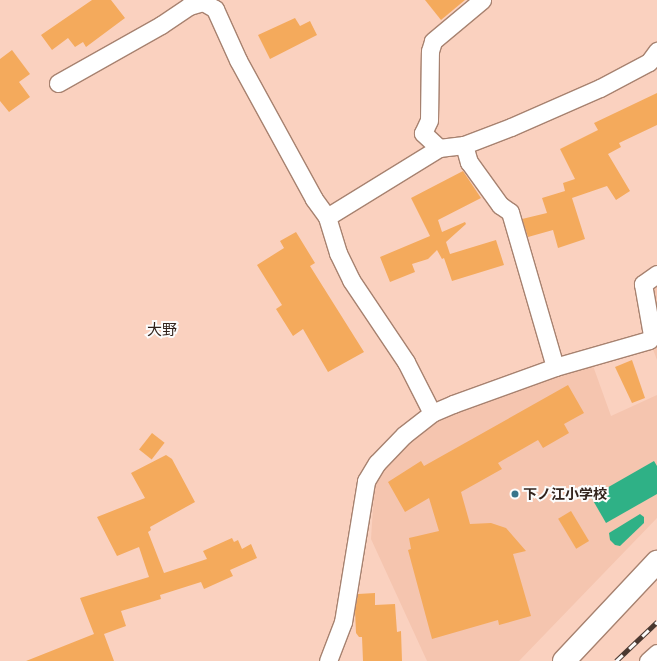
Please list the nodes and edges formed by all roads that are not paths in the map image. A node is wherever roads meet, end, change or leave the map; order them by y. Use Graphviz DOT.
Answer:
graph roads {
  1 [pos="482,0"];
  2 [pos="654,62"];
  3 [pos="58,83"];
  4 [pos="464,145"];
  5 [pos="439,148"];
  6 [pos="327,217"];
  7 [pos="657,274"];
  8 [pos="555,367"];
  9 [pos="432,413"];
  10 [pos="657,562"];
  11 [pos="657,654"];
  12 [pos="328,661"];
  13 [pos="564,661"];
  14 [pos="648,661"];
  1 -- 5 [label="street"];
  2 -- 4 [label="street"];
  3 -- 6 [label="street"];
  4 -- 5 [label="street"];
  4 -- 8 [label="street"];
  5 -- 6 [label="street"];
  6 -- 9 [label="street"];
  7 -- 8 [label="street"];
  8 -- 9 [label="street"];
  9 -- 12 [label="street"];
  10 -- 13 [label="street"];
  11 -- 14 [label="street"];
}
